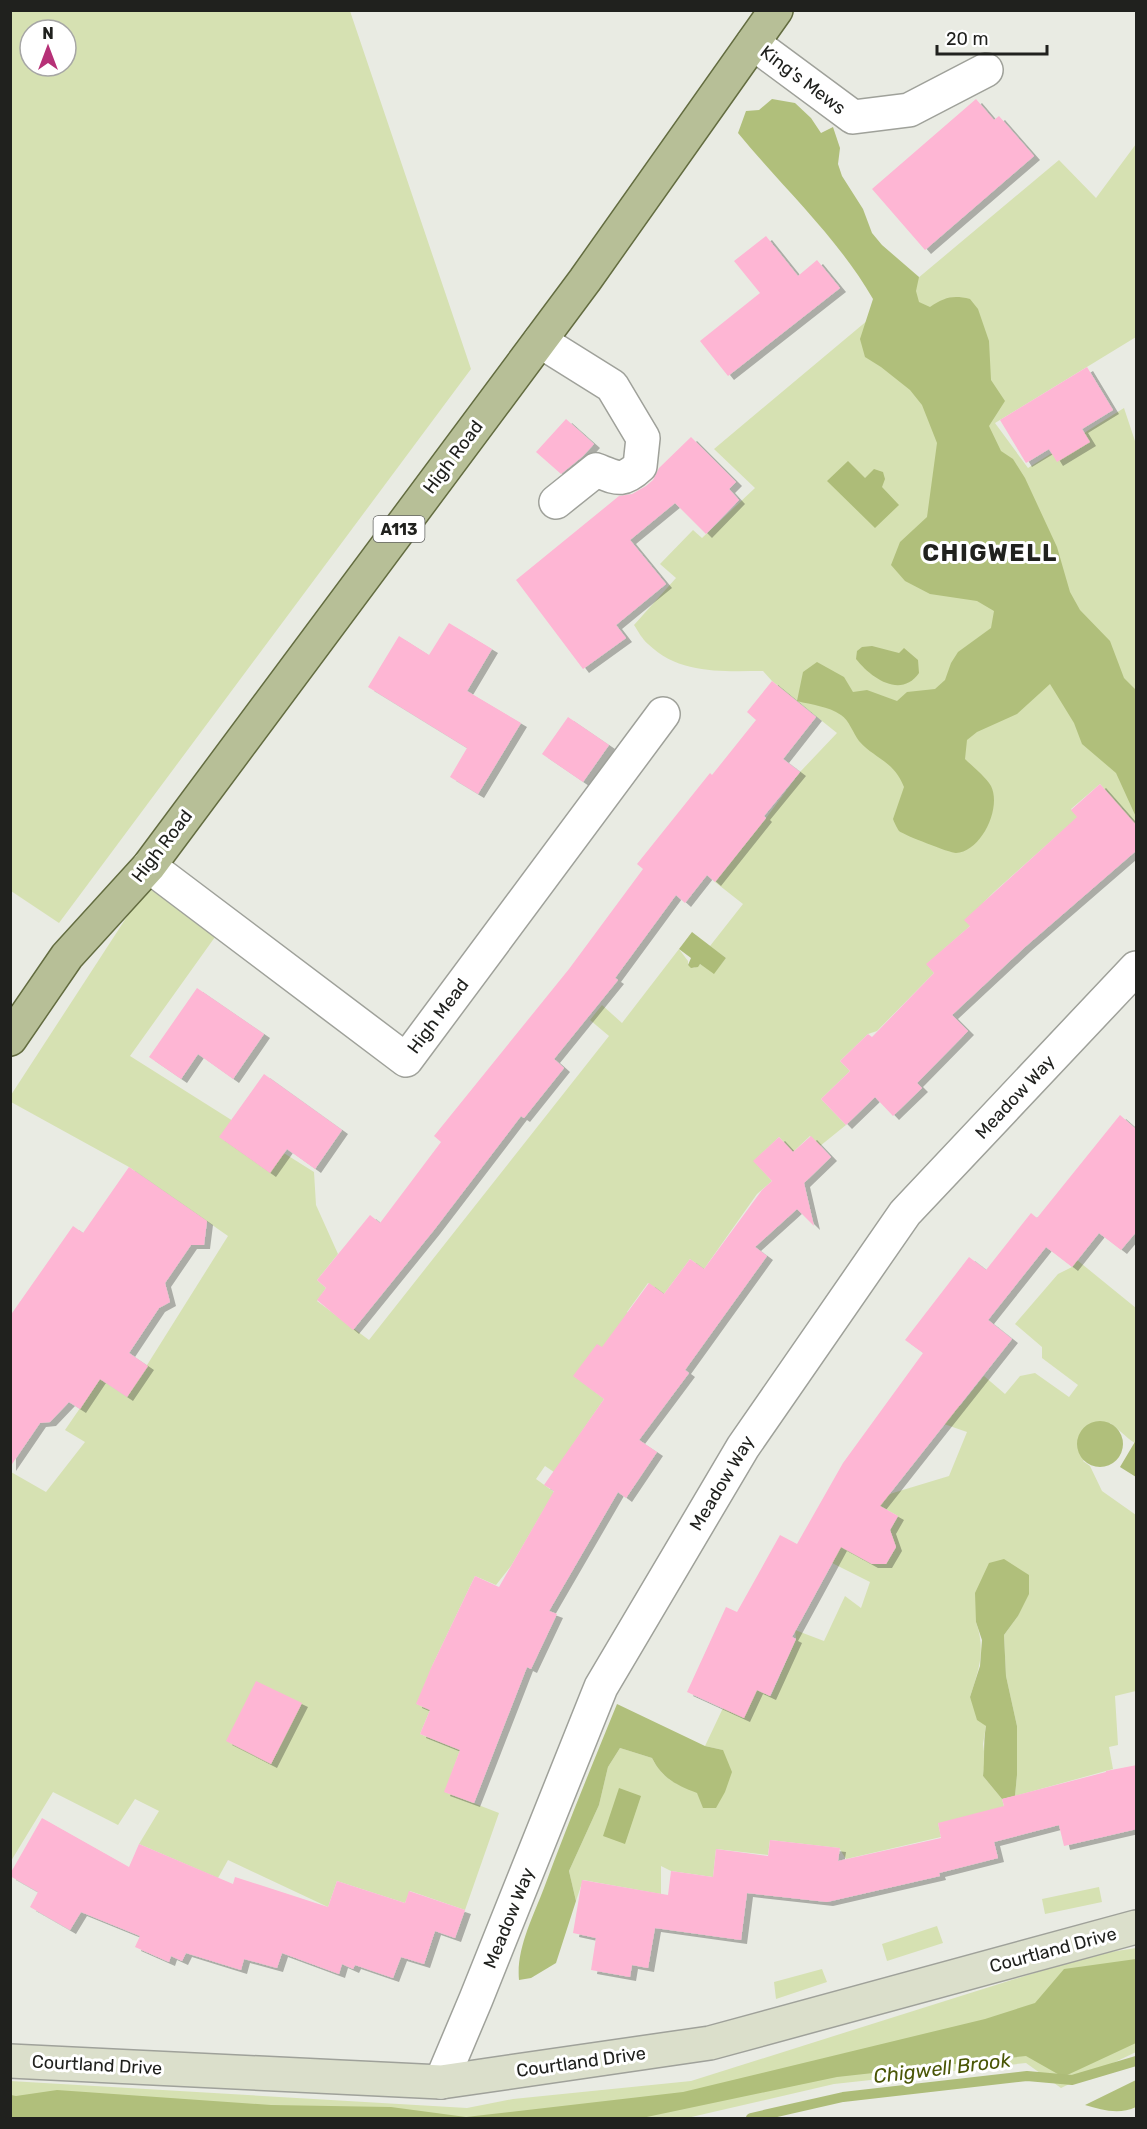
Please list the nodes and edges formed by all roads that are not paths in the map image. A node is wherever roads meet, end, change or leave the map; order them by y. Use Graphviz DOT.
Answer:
graph roads {
  1 [pos="776,10"];
  2 [pos="753,43"];
  3 [pos="986,70"];
  4 [pos="540,341"];
  5 [pos="556,501"];
  6 [pos="663,714"];
  7 [pos="149,866"];
  8 [pos="1137,968"];
  9 [pos="10,1039"];
  10 [pos="1137,1927"];
  11 [pos="10,2061"];
  12 [pos="441,2082"];
  1 -- 2 [label="main road, High Road / A113"];
  2 -- 3 [label="street, King's Mews"];
  2 -- 4 [label="main road, High Road / A113"];
  4 -- 5 [label="street"];
  4 -- 7 [label="main road, High Road / A113"];
  6 -- 7 [label="street, High Mead"];
  7 -- 9 [label="main road, High Road / A113"];
  8 -- 12 [label="street, Meadow Way"];
  10 -- 12 [label="street, Courtland Drive"];
  11 -- 12 [label="street, Courtland Drive"];
}
